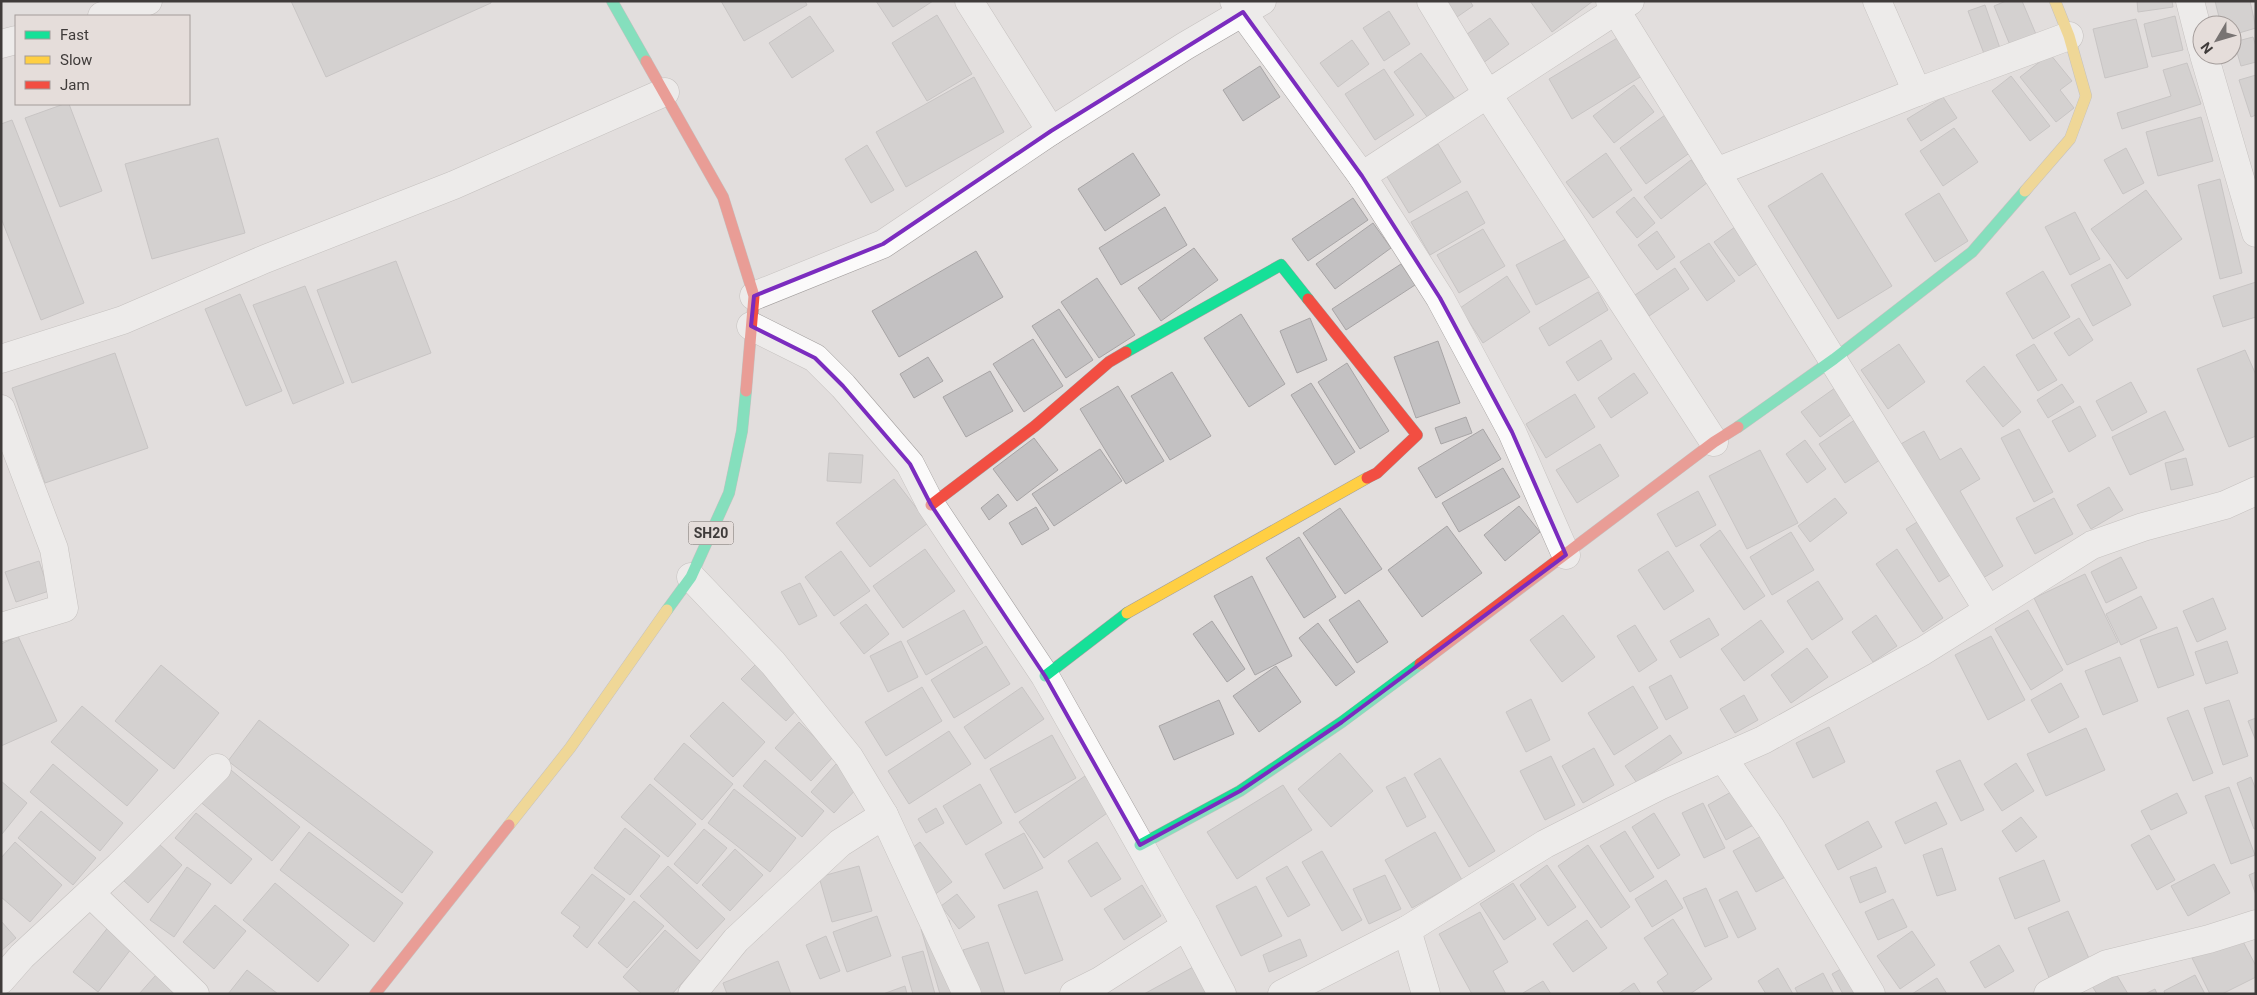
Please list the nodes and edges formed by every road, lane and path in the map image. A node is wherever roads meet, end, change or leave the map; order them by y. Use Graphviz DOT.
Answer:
graph roads {
  1 [pos="148,1"];
  2 [pos="612,1"];
  3 [pos="969,1"];
  4 [pos="1431,1"];
  5 [pos="1877,1"];
  6 [pos="2055,1"];
  7 [pos="2190,1"];
  8 [pos="1619,4"];
  9 [pos="1246,5"];
  10 [pos="105,15"];
  11 [pos="2194,15"];
  12 [pos="2069,36"];
  13 [pos="15,40"];
  14 [pos="1,44"];
  15 [pos="2207,65"];
  16 [pos="665,92"];
  17 [pos="1917,92"];
  18 [pos="1488,95"];
  19 [pos="1051,131"];
  20 [pos="1716,172"];
  21 [pos="1362,176"];
  22 [pos="2256,233"];
  23 [pos="754,296"];
  24 [pos="751,326"];
  25 [pos="1,359"];
  26 [pos="1834,359"];
  27 [pos="1,409"];
  28 [pos="1714,442"];
  29 [pos="2256,491"];
  30 [pos="931,505"];
  31 [pos="1566,555"];
  32 [pos="691,577"];
  33 [pos="1988,610"];
  34 [pos="1,627"];
  35 [pos="1045,676"];
  36 [pos="1723,758"];
  37 [pos="217,768"];
  38 [pos="884,815"];
  39 [pos="1140,845"];
  40 [pos="90,893"];
  41 [pos="2256,924"];
  42 [pos="1186,926"];
  43 [pos="1407,930"];
  44 [pos="1,980"];
  45 [pos="195,994"];
  46 [pos="375,994"];
  47 [pos="692,994"];
  48 [pos="967,994"];
  49 [pos="1074,994"];
  50 [pos="1222,994"];
  51 [pos="1282,994"];
  52 [pos="1426,994"];
  53 [pos="1872,994"];
  54 [pos="2048,994"];
  1 -- 10 [label="street"];
  2 -- 16 [label="street, SH20"];
  3 -- 19 [label="street"];
  4 -- 18 [label="street"];
  5 -- 17 [label="street"];
  6 -- 12 [label="street"];
  7 -- 11 [label="street"];
  8 -- 18 [label="street"];
  8 -- 20 [label="street"];
  9 -- 19 [label="street"];
  9 -- 21 [label="street"];
  12 -- 17 [label="street"];
  12 -- 26 [label="street"];
  13 -- 14 [label="street"];
  15 -- 22 [label="street"];
  16 -- 23 [label="street, SH20"];
  16 -- 25 [label="street"];
  17 -- 20 [label="street"];
  18 -- 21 [label="street"];
  18 -- 28 [label="street"];
  19 -- 23 [label="street"];
  20 -- 26 [label="street"];
  21 -- 31 [label="street"];
  23 -- 24 [label="street, SH20"];
  24 -- 30 [label="street"];
  24 -- 32 [label="street, SH20"];
  26 -- 28 [label="street"];
  26 -- 33 [label="street"];
  27 -- 34 [label="street"];
  28 -- 31 [label="street"];
  29 -- 33 [label="street"];
  30 -- 35 [label="street"];
  30 -- 35 [label="street"];
  31 -- 39 [label="street"];
  32 -- 38 [label="street"];
  32 -- 46 [label="street, SH20"];
  33 -- 36 [label="street"];
  35 -- 39 [label="street"];
  36 -- 43 [label="street"];
  36 -- 53 [label="street"];
  37 -- 40 [label="street"];
  38 -- 47 [label="street"];
  38 -- 48 [label="street"];
  39 -- 42 [label="street"];
  40 -- 44 [label="street"];
  40 -- 45 [label="street"];
  41 -- 54 [label="street"];
  42 -- 49 [label="street"];
  42 -- 50 [label="street"];
  43 -- 51 [label="street"];
  43 -- 52 [label="street"];
}
